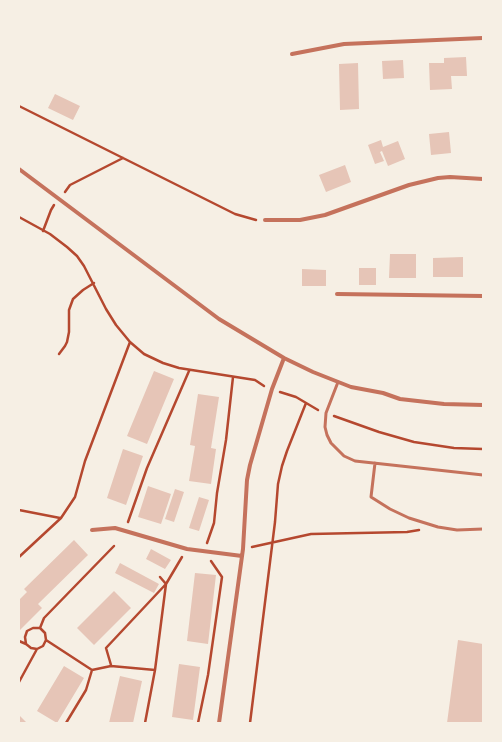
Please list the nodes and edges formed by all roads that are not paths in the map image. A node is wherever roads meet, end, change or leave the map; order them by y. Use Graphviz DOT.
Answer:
graph roads {
  1 [pos="483,38"];
  2 [pos="292,54"];
  3 [pos="19,169"];
  4 [pos="483,179"];
  5 [pos="265,220"];
  6 [pos="337,294"];
  7 [pos="483,296"];
  8 [pos="284,358"];
  9 [pos="338,382"];
  10 [pos="483,405"];
  11 [pos="375,463"];
  12 [pos="483,475"];
  13 [pos="483,529"];
  14 [pos="92,530"];
  15 [pos="242,556"];
  16 [pos="219,723"];
  1 -- 2 [label="street"];
  3 -- 8 [label="street"];
  4 -- 5 [label="street"];
  6 -- 7 [label="street"];
  8 -- 9 [label="street"];
  8 -- 15 [label="street"];
  9 -- 10 [label="street"];
  9 -- 11 [label="lane"];
  11 -- 12 [label="lane"];
  11 -- 13 [label="lane"];
  14 -- 15 [label="street"];
  15 -- 16 [label="street"];
}
